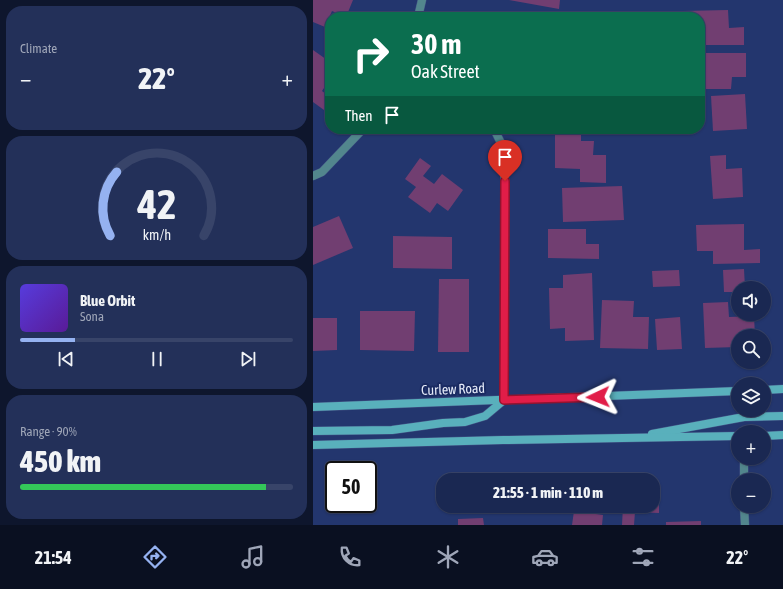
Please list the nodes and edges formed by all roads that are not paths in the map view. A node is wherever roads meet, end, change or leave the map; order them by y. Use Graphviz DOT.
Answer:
graph roads {
  1 [pos="422,0"];
  2 [pos="419,12"];
  3 [pos="358,134"];
  4 [pos="496,134"];
  5 [pos="313,176"];
  6 [pos="783,389"];
  7 [pos="771,390"];
  8 [pos="731,391"];
  9 [pos="504,400"];
  10 [pos="313,407"];
  11 [pos="783,416"];
  12 [pos="313,431"];
  13 [pos="783,435"];
  14 [pos="731,436"];
  15 [pos="771,436"];
  16 [pos="630,438"];
  17 [pos="313,445"];
  18 [pos="744,513"];
  19 [pos="745,525"];
  1 -- 2 [label="street"];
  3 -- 5 [label="street"];
  4 -- 9 [label="street"];
  6 -- 7 [label="main road"];
  8 -- 9 [label="main road, Curlew Road"];
  9 -- 10 [label="main road, Curlew Road"];
  9 -- 12 [label="main road"];
  11 -- 16 [label="main road"];
  13 -- 15 [label="main road"];
  14 -- 16 [label="main road"];
  16 -- 17 [label="main road"];
  18 -- 19 [label="street"];
}
